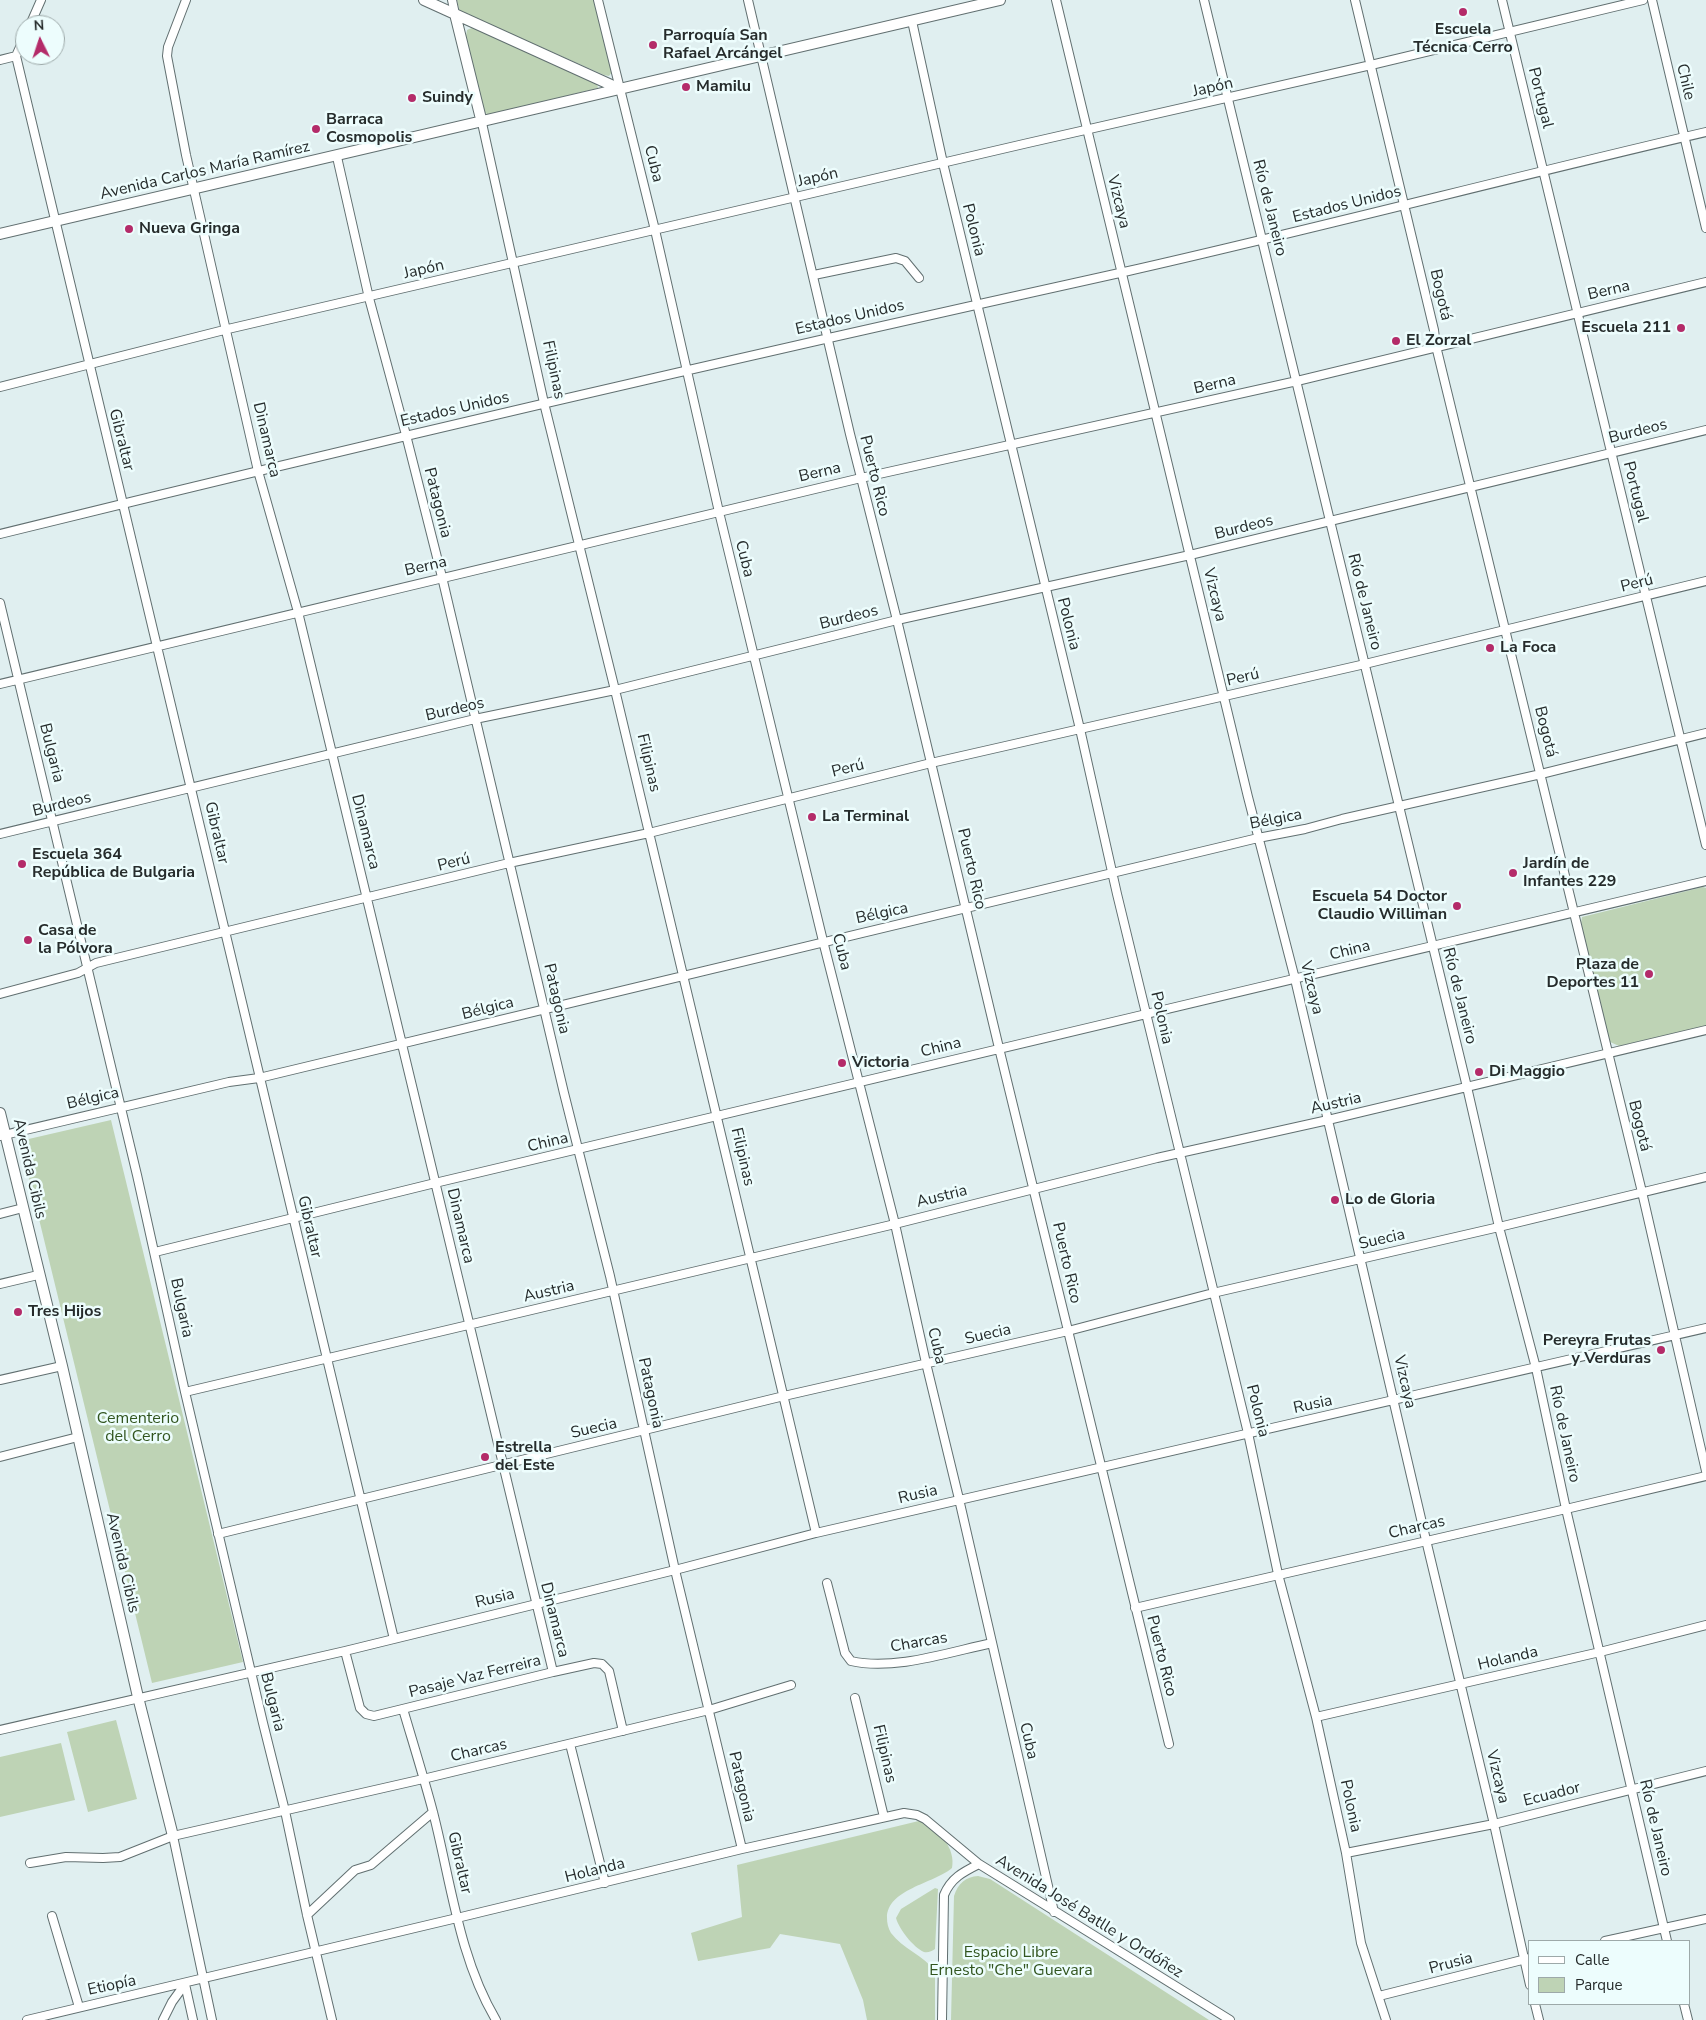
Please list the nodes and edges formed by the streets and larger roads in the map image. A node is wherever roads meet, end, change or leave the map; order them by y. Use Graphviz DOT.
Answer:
graph roads {
  1 [pos="40,0"];
  2 [pos="186,0"];
  3 [pos="424,0"];
  4 [pos="452,0"];
  5 [pos="598,0"];
  6 [pos="748,0"];
  7 [pos="1000,0"];
  8 [pos="1056,0"];
  9 [pos="1204,0"];
  10 [pos="1355,0"];
  11 [pos="1502,0"];
  12 [pos="1644,0"];
  13 [pos="1652,0"];
  14 [pos="455,14"];
  15 [pos="34,15"];
  16 [pos="912,21"];
  17 [pos="1509,31"];
  18 [pos="15,56"];
  19 [pos="762,57"];
  20 [pos="0,60"];
  21 [pos="18,65"];
  22 [pos="1371,66"];
  23 [pos="620,89"];
  24 [pos="1228,98"];
  25 [pos="482,122"];
  26 [pos="1087,131"];
  27 [pos="1706,132"];
  28 [pos="1684,137"];
  29 [pos="337,157"];
  30 [pos="943,163"];
  31 [pos="1543,171"];
  32 [pos="194,189"];
  33 [pos="796,197"];
  34 [pos="1405,205"];
  35 [pos="54,221"];
  36 [pos="1706,228"];
  37 [pos="655,230"];
  38 [pos="0,234"];
  39 [pos="1263,239"];
  40 [pos="514,263"];
  41 [pos="1121,272"];
  42 [pos="814,275"];
  43 [pos="919,278"];
  44 [pos="1706,282"];
  45 [pos="368,298"];
  46 [pos="977,304"];
  47 [pos="1577,313"];
  48 [pos="228,329"];
  49 [pos="828,337"];
  50 [pos="1436,346"];
  51 [pos="88,365"];
  52 [pos="686,371"];
  53 [pos="1297,381"];
  54 [pos="0,387"];
  55 [pos="544,404"];
  56 [pos="1156,413"];
  57 [pos="1706,430"];
  58 [pos="406,435"];
  59 [pos="1011,444"];
  60 [pos="1611,453"];
  61 [pos="258,471"];
  62 [pos="861,478"];
  63 [pos="1470,487"];
  64 [pos="122,504"];
  65 [pos="719,512"];
  66 [pos="1330,521"];
  67 [pos="0,534"];
  68 [pos="579,546"];
  69 [pos="1190,555"];
  70 [pos="442,577"];
  71 [pos="1706,581"];
  72 [pos="1044,587"];
  73 [pos="1646,597"];
  74 [pos="0,603"];
  75 [pos="298,612"];
  76 [pos="897,620"];
  77 [pos="1506,630"];
  78 [pos="158,645"];
  79 [pos="754,656"];
  80 [pos="1365,664"];
  81 [pos="19,679"];
  82 [pos="0,684"];
  83 [pos="615,690"];
  84 [pos="1224,696"];
  85 [pos="475,719"];
  86 [pos="1080,729"];
  87 [pos="1706,733"];
  88 [pos="1680,740"];
  89 [pos="332,754"];
  90 [pos="931,763"];
  91 [pos="1541,774"];
  92 [pos="192,787"];
  93 [pos="789,798"];
  94 [pos="1398,807"];
  95 [pos="53,821"];
  96 [pos="649,832"];
  97 [pos="0,834"];
  98 [pos="1258,838"];
  99 [pos="1706,844"];
  100 [pos="509,863"];
  101 [pos="1113,872"];
  102 [pos="1706,881"];
  103 [pos="367,899"];
  104 [pos="966,908"];
  105 [pos="1574,913"];
  106 [pos="224,932"];
  107 [pos="823,941"];
  108 [pos="1433,946"];
  109 [pos="88,968"];
  110 [pos="684,976"];
  111 [pos="1295,979"];
  112 [pos="0,994"];
  113 [pos="545,1009"];
  114 [pos="1146,1014"];
  115 [pos="1706,1030"];
  116 [pos="401,1044"];
  117 [pos="999,1048"];
  118 [pos="1607,1054"];
  119 [pos="259,1078"];
  120 [pos="860,1082"];
  121 [pos="1467,1087"];
  122 [pos="119,1107"];
  123 [pos="0,1113"];
  124 [pos="717,1117"];
  125 [pos="1328,1120"];
  126 [pos="3,1135"];
  127 [pos="4,1150"];
  128 [pos="578,1150"];
  129 [pos="1179,1154"];
  130 [pos="1706,1177"];
  131 [pos="435,1183"];
  132 [pos="1034,1188"];
  133 [pos="1642,1192"];
  134 [pos="22,1208"];
  135 [pos="0,1214"];
  136 [pos="292,1217"];
  137 [pos="895,1224"];
  138 [pos="1499,1227"];
  139 [pos="155,1252"];
  140 [pos="751,1257"];
  141 [pos="1361,1259"];
  142 [pos="38,1275"];
  143 [pos="0,1284"];
  144 [pos="613,1290"];
  145 [pos="1213,1294"];
  146 [pos="469,1324"];
  147 [pos="1706,1328"];
  148 [pos="1068,1331"];
  149 [pos="1675,1336"];
  150 [pos="326,1359"];
  151 [pos="926,1363"];
  152 [pos="62,1366"];
  153 [pos="1536,1368"];
  154 [pos="0,1380"];
  155 [pos="185,1392"];
  156 [pos="784,1396"];
  157 [pos="1394,1401"];
  158 [pos="644,1431"];
  159 [pos="1248,1433"];
  160 [pos="78,1437"];
  161 [pos="0,1457"];
  162 [pos="502,1465"];
  163 [pos="1101,1466"];
  164 [pos="1706,1471"];
  165 [pos="1706,1476"];
  166 [pos="359,1499"];
  167 [pos="960,1499"];
  168 [pos="1566,1510"];
  169 [pos="816,1532"];
  170 [pos="218,1534"];
  171 [pos="1426,1540"];
  172 [pos="675,1570"];
  173 [pos="1278,1574"];
  174 [pos="827,1583"];
  175 [pos="535,1603"];
  176 [pos="1135,1608"];
  177 [pos="1706,1625"];
  178 [pos="394,1639"];
  179 [pos="992,1643"];
  180 [pos="345,1651"];
  181 [pos="1600,1652"];
  182 [pos="251,1672"];
  183 [pos="553,1672"];
  184 [pos="1460,1684"];
  185 [pos="791,1685"];
  186 [pos="138,1697"];
  187 [pos="855,1698"];
  188 [pos="403,1709"];
  189 [pos="709,1710"];
  190 [pos="1316,1718"];
  191 [pos="0,1730"];
  192 [pos="623,1731"];
  193 [pos="570,1744"];
  194 [pos="1169,1744"];
  195 [pos="1706,1771"];
  196 [pos="424,1779"];
  197 [pos="1632,1789"];
  198 [pos="285,1811"];
  199 [pos="433,1812"];
  200 [pos="884,1817"];
  201 [pos="1494,1824"];
  202 [pos="173,1836"];
  203 [pos="742,1849"];
  204 [pos="1346,1853"];
  205 [pos="30,1863"];
  206 [pos="979,1864"];
  207 [pos="605,1883"];
  208 [pos="1054,1912"];
  209 [pos="307,1915"];
  210 [pos="52,1916"];
  211 [pos="457,1918"];
  212 [pos="1706,1919"];
  213 [pos="1664,1928"];
  214 [pos="1610,1940"];
  215 [pos="1667,1940"];
  216 [pos="316,1952"];
  217 [pos="1526,1958"];
  218 [pos="1528,1972"];
  219 [pos="203,1979"];
  220 [pos="185,1984"];
  221 [pos="1379,1996"];
  222 [pos="1535,2005"];
  223 [pos="1684,2005"];
  224 [pos="79,2007"];
  225 [pos="27,2020"];
  226 [pos="163,2020"];
  227 [pos="193,2020"];
  228 [pos="212,2020"];
  229 [pos="332,2020"];
  230 [pos="496,2020"];
  231 [pos="942,2020"];
  232 [pos="1230,2020"];
  233 [pos="1386,2020"];
  234 [pos="1539,2020"];
  235 [pos="1688,2020"];
  1 -- 15 [label="street"];
  2 -- 32 [label="street, Dinamarca"];
  3 -- 14 [label="street"];
  4 -- 14 [label="street, Filipinas"];
  5 -- 23 [label="street, Cuba"];
  6 -- 19 [label="street, Puerto Rico"];
  7 -- 16 [label="street, Avenida Carlos María Ramírez"];
  8 -- 26 [label="street, Vizcaya"];
  9 -- 24 [label="street, Río de Janeiro"];
  10 -- 22 [label="street, Bogotá"];
  11 -- 17 [label="street, Portugal"];
  12 -- 17 [label="street, Japón"];
  13 -- 28 [label="street, Chile"];
  14 -- 23 [label="street"];
  14 -- 25 [label="street, Filipinas"];
  16 -- 19 [label="street, Avenida Carlos María Ramírez"];
  16 -- 30 [label="street, Polonia"];
  17 -- 22 [label="street, Japón"];
  17 -- 31 [label="street, Portugal"];
  18 -- 20 [label="street"];
  19 -- 23 [label="street, Avenida Carlos María Ramírez"];
  19 -- 33 [label="street, Puerto Rico"];
  21 -- 35 [label="street, Gibraltar"];
  22 -- 24 [label="street, Japón"];
  22 -- 34 [label="street, Bogotá"];
  23 -- 25 [label="street, Avenida Carlos María Ramírez"];
  23 -- 37 [label="street, Cuba"];
  24 -- 26 [label="street, Japón"];
  24 -- 39 [label="street, Río de Janeiro"];
  25 -- 29 [label="street, Avenida Carlos María Ramírez"];
  25 -- 40 [label="street, Filipinas"];
  26 -- 30 [label="street, Japón"];
  26 -- 41 [label="street, Vizcaya"];
  27 -- 28 [label="street, Estados Unidos"];
  28 -- 31 [label="street, Estados Unidos"];
  28 -- 36 [label="street, Chile"];
  29 -- 32 [label="street, Avenida Carlos María Ramírez"];
  29 -- 45 [label="street, Patagonia"];
  30 -- 33 [label="street, Japón"];
  30 -- 46 [label="street, Polonia"];
  31 -- 34 [label="street, Estados Unidos"];
  31 -- 47 [label="street, Portugal"];
  32 -- 35 [label="street, Avenida Carlos María Ramírez"];
  32 -- 48 [label="street, Dinamarca"];
  33 -- 37 [label="street, Japón"];
  33 -- 42 [label="street, Puerto Rico"];
  34 -- 39 [label="street, Estados Unidos"];
  34 -- 50 [label="street, Bogotá"];
  35 -- 38 [label="street, Avenida Carlos María Ramírez"];
  35 -- 51 [label="street, Gibraltar"];
  37 -- 40 [label="street, Japón"];
  37 -- 52 [label="street, Cuba"];
  39 -- 41 [label="street, Estados Unidos"];
  39 -- 53 [label="street, Río de Janeiro"];
  40 -- 45 [label="street, Japón"];
  40 -- 55 [label="street, Filipinas"];
  41 -- 46 [label="street, Estados Unidos"];
  41 -- 56 [label="street, Vizcaya"];
  42 -- 43 [label="street"];
  42 -- 49 [label="street, Puerto Rico"];
  44 -- 47 [label="street, Berna"];
  45 -- 48 [label="street, Japón"];
  45 -- 58 [label="street, Patagonia"];
  46 -- 49 [label="street, Estados Unidos"];
  46 -- 59 [label="street, Polonia"];
  47 -- 50 [label="street, Berna"];
  47 -- 60 [label="street, Portugal"];
  48 -- 51 [label="street, Japón"];
  48 -- 61 [label="street, Dinamarca"];
  49 -- 52 [label="street, Estados Unidos"];
  49 -- 62 [label="street, Puerto Rico"];
  50 -- 53 [label="street, Berna"];
  50 -- 63 [label="street, Bogotá"];
  51 -- 54 [label="street, Japón"];
  51 -- 64 [label="street, Gibraltar"];
  52 -- 55 [label="street, Estados Unidos"];
  52 -- 65 [label="street, Cuba"];
  53 -- 56 [label="street, Berna"];
  53 -- 66 [label="street, Río de Janeiro"];
  55 -- 58 [label="street, Estados Unidos"];
  55 -- 68 [label="street, Filipinas"];
  56 -- 59 [label="street, Berna"];
  56 -- 69 [label="street, Vizcaya"];
  57 -- 60 [label="street, Burdeos"];
  58 -- 61 [label="street, Estados Unidos"];
  58 -- 70 [label="street, Patagonia"];
  59 -- 62 [label="street, Berna"];
  59 -- 72 [label="street, Polonia"];
  60 -- 63 [label="street, Burdeos"];
  60 -- 73 [label="street, Portugal"];
  61 -- 64 [label="street, Estados Unidos"];
  61 -- 75 [label="street, Dinamarca"];
  62 -- 65 [label="street, Berna"];
  62 -- 76 [label="street, Puerto Rico"];
  63 -- 66 [label="street, Burdeos"];
  63 -- 77 [label="street, Bogotá"];
  64 -- 67 [label="street, Estados Unidos"];
  64 -- 78 [label="street, Gibraltar"];
  65 -- 68 [label="street, Berna"];
  65 -- 79 [label="street, Cuba"];
  66 -- 69 [label="street, Burdeos"];
  66 -- 80 [label="street, Río de Janeiro"];
  68 -- 70 [label="street, Berna"];
  68 -- 83 [label="street, Filipinas"];
  69 -- 72 [label="street, Burdeos"];
  69 -- 84 [label="street, Vizcaya"];
  70 -- 75 [label="street, Berna"];
  70 -- 85 [label="street, Patagonia"];
  71 -- 73 [label="street, Perú"];
  72 -- 76 [label="street, Burdeos"];
  72 -- 86 [label="street, Polonia"];
  73 -- 77 [label="street, Perú"];
  73 -- 88 [label="street, Portugal"];
  74 -- 81 [label="street, Bulgaria"];
  75 -- 78 [label="street, Berna"];
  75 -- 89 [label="street, Dinamarca"];
  76 -- 79 [label="street, Burdeos"];
  76 -- 90 [label="street, Puerto Rico"];
  77 -- 80 [label="street, Perú"];
  77 -- 91 [label="street, Bogotá"];
  78 -- 81 [label="street, Berna"];
  78 -- 92 [label="street, Gibraltar"];
  79 -- 83 [label="street, Burdeos"];
  79 -- 93 [label="street, Cuba"];
  80 -- 84 [label="street, Perú"];
  80 -- 94 [label="street, Río de Janeiro"];
  81 -- 82 [label="street, Berna"];
  81 -- 95 [label="street, Bulgaria"];
  83 -- 85 [label="street, Burdeos"];
  83 -- 96 [label="street, Filipinas"];
  84 -- 86 [label="street, Perú"];
  84 -- 98 [label="street, Vizcaya"];
  85 -- 89 [label="street, Burdeos"];
  85 -- 100 [label="street, Patagonia"];
  86 -- 90 [label="street, Perú"];
  86 -- 101 [label="street, Polonia"];
  87 -- 88 [label="street, Bélgica"];
  88 -- 91 [label="street, Bélgica"];
  88 -- 99 [label="street, Portugal"];
  89 -- 92 [label="street, Burdeos"];
  89 -- 103 [label="street, Dinamarca"];
  90 -- 93 [label="street, Perú"];
  90 -- 104 [label="street, Puerto Rico"];
  91 -- 94 [label="street, Bélgica"];
  91 -- 105 [label="street, Bogotá"];
  92 -- 95 [label="street, Burdeos"];
  92 -- 106 [label="street, Gibraltar"];
  93 -- 96 [label="street, Perú"];
  93 -- 107 [label="street, Cuba"];
  94 -- 98 [label="street, Bélgica"];
  94 -- 108 [label="street, Río de Janeiro"];
  95 -- 97 [label="street, Burdeos"];
  95 -- 109 [label="street, Bulgaria"];
  96 -- 100 [label="street, Perú"];
  96 -- 110 [label="street, Filipinas"];
  98 -- 101 [label="street, Bélgica"];
  98 -- 111 [label="street, Vizcaya"];
  100 -- 103 [label="street, Perú"];
  100 -- 113 [label="street, Patagonia"];
  101 -- 104 [label="street, Bélgica"];
  101 -- 114 [label="street, Polonia"];
  102 -- 105 [label="street, China"];
  103 -- 106 [label="street, Perú"];
  103 -- 116 [label="street, Dinamarca"];
  104 -- 107 [label="street, Bélgica"];
  104 -- 117 [label="street, Puerto Rico"];
  105 -- 108 [label="street, China"];
  105 -- 118 [label="street, Bogotá"];
  106 -- 109 [label="street, Perú"];
  106 -- 119 [label="street, Gibraltar"];
  107 -- 110 [label="street, Bélgica"];
  107 -- 120 [label="street, Cuba"];
  108 -- 111 [label="street, China"];
  108 -- 121 [label="street, Río de Janeiro"];
  109 -- 112 [label="street, Perú"];
  109 -- 122 [label="street, Bulgaria"];
  110 -- 113 [label="street, Bélgica"];
  110 -- 124 [label="street, Filipinas"];
  111 -- 114 [label="street, China"];
  111 -- 125 [label="street, Vizcaya"];
  113 -- 116 [label="street, Bélgica"];
  113 -- 128 [label="street, Patagonia"];
  114 -- 117 [label="street, China"];
  114 -- 129 [label="street, Polonia"];
  115 -- 118 [label="street, Austria"];
  116 -- 119 [label="street, Bélgica"];
  116 -- 131 [label="street, Dinamarca"];
  117 -- 120 [label="street, China"];
  117 -- 132 [label="street, Puerto Rico"];
  118 -- 121 [label="street, Austria"];
  118 -- 133 [label="street, Bogotá"];
  119 -- 122 [label="street, Bélgica"];
  119 -- 136 [label="street, Gibraltar"];
  120 -- 124 [label="street, China"];
  120 -- 137 [label="street, Cuba"];
  121 -- 125 [label="street, Austria"];
  121 -- 138 [label="street, Río de Janeiro"];
  122 -- 126 [label="street, Bélgica"];
  122 -- 139 [label="street, Bulgaria"];
  123 -- 126 [label="street, Avenida Cibils"];
  124 -- 128 [label="street, China"];
  124 -- 140 [label="street, Filipinas"];
  125 -- 129 [label="street, Austria"];
  125 -- 141 [label="street, Vizcaya"];
  126 -- 127 [label="street, Avenida Cibils"];
  127 -- 134 [label="street, Avenida Cibils"];
  128 -- 131 [label="street, China"];
  128 -- 144 [label="street, Patagonia"];
  129 -- 132 [label="street, Austria"];
  129 -- 145 [label="street, Polonia"];
  130 -- 133 [label="street, Suecia"];
  131 -- 136 [label="street, China"];
  131 -- 146 [label="street, Dinamarca"];
  132 -- 137 [label="street, Austria"];
  132 -- 148 [label="street, Puerto Rico"];
  133 -- 138 [label="street, Suecia"];
  133 -- 149 [label="street, Bogotá"];
  134 -- 135 [label="street"];
  134 -- 142 [label="street, Avenida Cibils"];
  136 -- 139 [label="street, China"];
  136 -- 150 [label="street, Gibraltar"];
  137 -- 140 [label="street, Austria"];
  137 -- 151 [label="street, Cuba"];
  138 -- 141 [label="street, Suecia"];
  138 -- 153 [label="street, Río de Janeiro"];
  139 -- 155 [label="street, Bulgaria"];
  140 -- 144 [label="street, Austria"];
  140 -- 156 [label="street, Filipinas"];
  141 -- 145 [label="street, Suecia"];
  141 -- 157 [label="street, Vizcaya"];
  142 -- 143 [label="street"];
  142 -- 152 [label="street, Avenida Cibils"];
  144 -- 146 [label="street, Austria"];
  144 -- 158 [label="street, Patagonia"];
  145 -- 148 [label="street, Suecia"];
  145 -- 159 [label="street, Polonia"];
  146 -- 150 [label="street, Austria"];
  146 -- 162 [label="street, Dinamarca"];
  147 -- 149 [label="street, Rusia"];
  148 -- 151 [label="street, Suecia"];
  148 -- 163 [label="street, Puerto Rico"];
  149 -- 153 [label="street, Rusia"];
  149 -- 164 [label="street, Bogotá"];
  150 -- 155 [label="street, Austria"];
  150 -- 166 [label="street, Gibraltar"];
  151 -- 156 [label="street, Suecia"];
  151 -- 167 [label="street, Cuba"];
  152 -- 154 [label="street"];
  152 -- 160 [label="street, Avenida Cibils"];
  153 -- 157 [label="street, Rusia"];
  153 -- 168 [label="street, Río de Janeiro"];
  155 -- 170 [label="street, Bulgaria"];
  156 -- 158 [label="street, Suecia"];
  156 -- 169 [label="street, Filipinas"];
  157 -- 159 [label="street, Rusia"];
  157 -- 171 [label="street, Vizcaya"];
  158 -- 162 [label="street, Suecia"];
  158 -- 172 [label="street, Patagonia"];
  159 -- 163 [label="street, Rusia"];
  159 -- 173 [label="street, Polonia"];
  160 -- 161 [label="street"];
  160 -- 186 [label="street, Avenida Cibils"];
  162 -- 166 [label="street, Suecia"];
  162 -- 175 [label="street, Dinamarca"];
  163 -- 167 [label="street, Rusia"];
  163 -- 176 [label="street, Puerto Rico"];
  165 -- 168 [label="street, Charcas"];
  166 -- 170 [label="street, Suecia"];
  166 -- 178 [label="street, Gibraltar"];
  167 -- 169 [label="street, Rusia"];
  167 -- 179 [label="street, Cuba"];
  168 -- 171 [label="street, Charcas"];
  168 -- 181 [label="street, Río de Janeiro"];
  169 -- 172 [label="street, Rusia"];
  170 -- 182 [label="street, Bulgaria"];
  171 -- 173 [label="street, Charcas"];
  171 -- 184 [label="street, Vizcaya"];
  172 -- 175 [label="street, Rusia"];
  172 -- 189 [label="street, Patagonia"];
  173 -- 176 [label="street, Charcas"];
  173 -- 190 [label="street, Polonia"];
  174 -- 179 [label="street, Charcas"];
  175 -- 178 [label="street, Rusia"];
  175 -- 183 [label="street, Dinamarca"];
  176 -- 194 [label="street, Puerto Rico"];
  177 -- 181 [label="street, Holanda"];
  178 -- 180 [label="street, Rusia"];
  179 -- 208 [label="street, Cuba"];
  180 -- 182 [label="street, Rusia"];
  180 -- 188 [label="street, Pasaje Vaz Ferreira"];
  181 -- 184 [label="street, Holanda"];
  181 -- 197 [label="street, Río de Janeiro"];
  182 -- 186 [label="street, Rusia"];
  182 -- 198 [label="street, Bulgaria"];
  183 -- 188 [label="street, Pasaje Vaz Ferreira"];
  183 -- 192 [label="street, Pasaje Vaz Ferreira"];
  184 -- 190 [label="street, Holanda"];
  184 -- 201 [label="street, Vizcaya"];
  185 -- 189 [label="street, Charcas"];
  186 -- 191 [label="street, Rusia"];
  186 -- 202 [label="street, Avenida Cibils"];
  187 -- 200 [label="street, Filipinas"];
  188 -- 196 [label="street, Gibraltar"];
  189 -- 192 [label="street, Charcas"];
  189 -- 203 [label="street, Patagonia"];
  190 -- 204 [label="street, Polonia"];
  192 -- 193 [label="street, Charcas"];
  193 -- 196 [label="street, Charcas"];
  193 -- 207 [label="street"];
  195 -- 197 [label="street, Ecuador"];
  196 -- 198 [label="street, Charcas"];
  196 -- 199 [label="street, Gibraltar"];
  197 -- 201 [label="street, Ecuador"];
  197 -- 213 [label="street, Río de Janeiro"];
  198 -- 202 [label="street, Charcas"];
  198 -- 209 [label="street, Bulgaria"];
  199 -- 209 [label="street"];
  199 -- 211 [label="street, Gibraltar"];
  200 -- 203 [label="street, Holanda"];
  200 -- 206 [label="street, Holanda"];
  201 -- 204 [label="street, Ecuador"];
  201 -- 217 [label="street, Vizcaya"];
  202 -- 205 [label="street, Charcas"];
  202 -- 219 [label="street, Avenida Cibils"];
  203 -- 207 [label="street, Holanda"];
  204 -- 221 [label="street, Polonia"];
  206 -- 208 [label="street, Avenida José Batlle y Ordóñez"];
  206 -- 231 [label="street, Avenida José Batlle y Ordóñez"];
  207 -- 211 [label="street, Holanda"];
  208 -- 232 [label="street, Avenida José Batlle y Ordóñez"];
  209 -- 216 [label="street, Bulgaria"];
  210 -- 224 [label="street"];
  211 -- 216 [label="street, Holanda"];
  211 -- 230 [label="street, Gibraltar"];
  212 -- 213 [label="street"];
  213 -- 214 [label="street"];
  213 -- 215 [label="street, Río de Janeiro"];
  216 -- 219 [label="street, Holanda"];
  216 -- 229 [label="street, Bulgaria"];
  217 -- 218 [label="street, Vizcaya"];
  217 -- 221 [label="street, Prusia"];
  219 -- 220 [label="street, Etiopía"];
  219 -- 228 [label="street, Avenida Cibils"];
  220 -- 224 [label="street, Etiopía"];
  220 -- 226 [label="street"];
  220 -- 227 [label="street"];
  221 -- 233 [label="street, Polonia"];
  222 -- 234 [label="street"];
  223 -- 235 [label="street"];
  224 -- 225 [label="street, Etiopía"];
}
